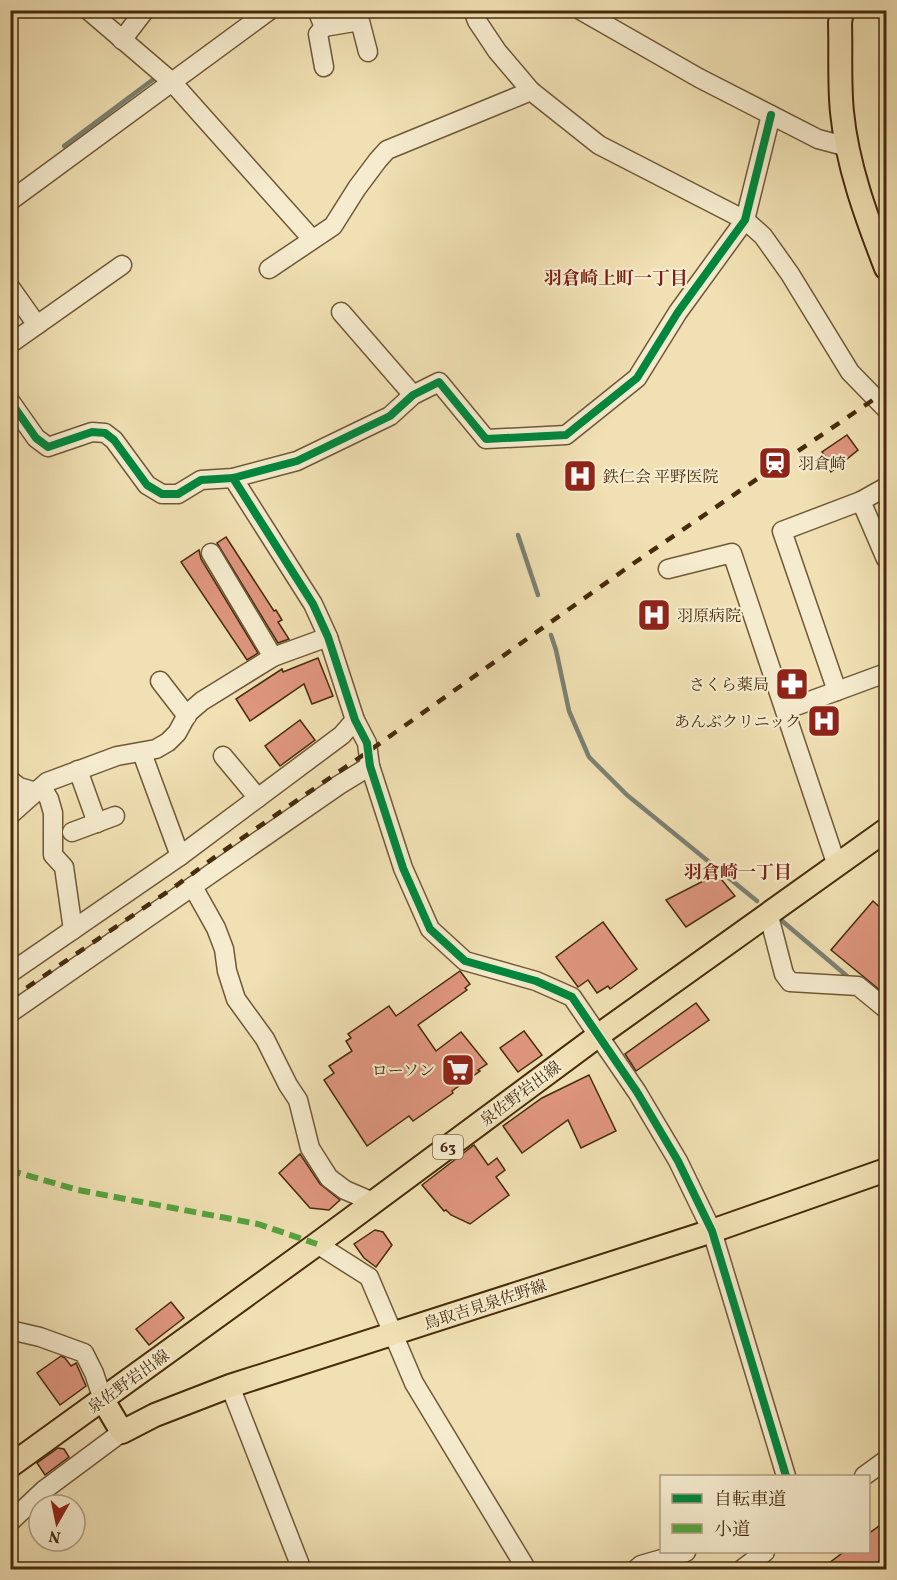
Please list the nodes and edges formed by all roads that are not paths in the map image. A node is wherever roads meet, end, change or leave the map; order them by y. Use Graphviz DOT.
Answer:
graph roads {
  1 [pos="146,10"];
  2 [pos="270,10"];
  3 [pos="317,10"];
  4 [pos="473,10"];
  5 [pos="580,10"];
  6 [pos="842,10"];
  7 [pos="91,11"];
  8 [pos="324,27"];
  9 [pos="122,40"];
  10 [pos="368,52"];
  11 [pos="324,67"];
  12 [pos="172,82"];
  13 [pos="531,91"];
  14 [pos="771,115"];
  15 [pos="848,147"];
  16 [pos="10,201"];
  17 [pos="745,220"];
  18 [pos="312,239"];
  19 [pos="122,265"];
  20 [pos="886,265"];
  21 [pos="269,269"];
  22 [pos="10,287"];
  23 [pos="341,312"];
  24 [pos="37,325"];
  25 [pos="10,344"];
  26 [pos="413,395"];
  27 [pos="10,401"];
  28 [pos="886,409"];
  29 [pos="233,478"];
  30 [pos="886,487"];
  31 [pos="861,501"];
  32 [pos="211,553"];
  33 [pos="886,559"];
  34 [pos="668,569"];
  35 [pos="328,637"];
  36 [pos="273,657"];
  37 [pos="886,673"];
  38 [pos="160,681"];
  39 [pos="837,691"];
  40 [pos="785,710"];
  41 [pos="187,716"];
  42 [pos="355,720"];
  43 [pos="142,753"];
  44 [pos="223,756"];
  45 [pos="370,766"];
  46 [pos="78,770"];
  47 [pos="10,780"];
  48 [pos="39,790"];
  49 [pos="258,798"];
  50 [pos="10,815"];
  51 [pos="115,816"];
  52 [pos="97,823"];
  53 [pos="886,830"];
  54 [pos="72,832"];
  55 [pos="180,856"];
  56 [pos="837,866"];
  57 [pos="193,887"];
  58 [pos="769,916"];
  59 [pos="73,930"];
  60 [pos="10,973"];
  61 [pos="886,1009"];
  62 [pos="10,1013"];
  63 [pos="599,1035"];
  64 [pos="886,1170"];
  65 [pos="373,1202"];
  66 [pos="712,1231"];
  67 [pos="318,1244"];
  68 [pos="10,1330"];
  69 [pos="394,1333"];
  70 [pos="230,1386"];
  71 [pos="103,1400"];
  72 [pos="122,1432"];
  73 [pos="886,1460"];
  74 [pos="10,1466"];
  75 [pos="786,1475"];
  76 [pos="865,1475"];
  77 [pos="10,1522"];
  78 [pos="680,1553"];
  79 [pos="762,1553"];
  80 [pos="302,1569"];
  81 [pos="527,1569"];
  82 [pos="635,1569"];
  83 [pos="741,1569"];
  1 -- 9 [label="street"];
  2 -- 12 [label="street"];
  3 -- 8 [label="street"];
  4 -- 13 [label="street"];
  5 -- 14 [label="street"];
  6 -- 15 [label="main road"];
  7 -- 9 [label="street"];
  8 -- 10 [label="street"];
  8 -- 11 [label="street"];
  9 -- 12 [label="street"];
  12 -- 16 [label="street"];
  12 -- 18 [label="street"];
  13 -- 17 [label="street"];
  13 -- 18 [label="street"];
  14 -- 15 [label="street"];
  14 -- 17 [label="street"];
  15 -- 20 [label="main road"];
  17 -- 26 [label="street"];
  17 -- 28 [label="street"];
  18 -- 21 [label="street"];
  19 -- 24 [label="street"];
  22 -- 24 [label="street"];
  23 -- 26 [label="street"];
  24 -- 25 [label="street"];
  26 -- 29 [label="street"];
  27 -- 29 [label="street"];
  29 -- 35 [label="street"];
  30 -- 31 [label="street"];
  31 -- 33 [label="street"];
  31 -- 39 [label="street"];
  32 -- 36 [label="street"];
  34 -- 40 [label="street"];
  35 -- 36 [label="street"];
  35 -- 42 [label="street"];
  36 -- 41 [label="street"];
  37 -- 39 [label="street"];
  38 -- 41 [label="street"];
  39 -- 40 [label="street"];
  40 -- 56 [label="street"];
  41 -- 43 [label="street"];
  42 -- 45 [label="street"];
  42 -- 49 [label="street"];
  43 -- 46 [label="street"];
  43 -- 55 [label="street"];
  44 -- 49 [label="street"];
  45 -- 57 [label="street"];
  45 -- 63 [label="street"];
  46 -- 48 [label="street"];
  46 -- 52 [label="street"];
  47 -- 48 [label="street"];
  48 -- 50 [label="street"];
  48 -- 59 [label="street"];
  49 -- 55 [label="street"];
  51 -- 52 [label="street"];
  52 -- 54 [label="street"];
  53 -- 56 [label="main road, 泉佐野岩出線 / 63"];
  55 -- 59 [label="street"];
  56 -- 58 [label="main road, 泉佐野岩出線 / 63"];
  57 -- 62 [label="street"];
  57 -- 65 [label="street"];
  58 -- 61 [label="street"];
  58 -- 63 [label="main road, 泉佐野岩出線 / 63"];
  59 -- 60 [label="street"];
  63 -- 65 [label="main road, 泉佐野岩出線 / 63"];
  63 -- 66 [label="street"];
  64 -- 66 [label="main road, 鳥取吉見泉佐野線"];
  65 -- 67 [label="main road, 泉佐野岩出線 / 63"];
  66 -- 69 [label="main road, 鳥取吉見泉佐野線"];
  66 -- 75 [label="street"];
  67 -- 69 [label="street"];
  67 -- 71 [label="main road, 泉佐野岩出線 / 63"];
  68 -- 71 [label="street"];
  69 -- 70 [label="main road, 鳥取吉見泉佐野線"];
  69 -- 81 [label="street"];
  70 -- 72 [label="main road, 鳥取吉見泉佐野線"];
  70 -- 80 [label="street"];
  71 -- 72 [label="main road"];
  71 -- 74 [label="main road, 泉佐野岩出線 / 63"];
  72 -- 77 [label="street"];
  73 -- 76 [label="street"];
  78 -- 82 [label="street"];
  79 -- 83 [label="street"];
}
